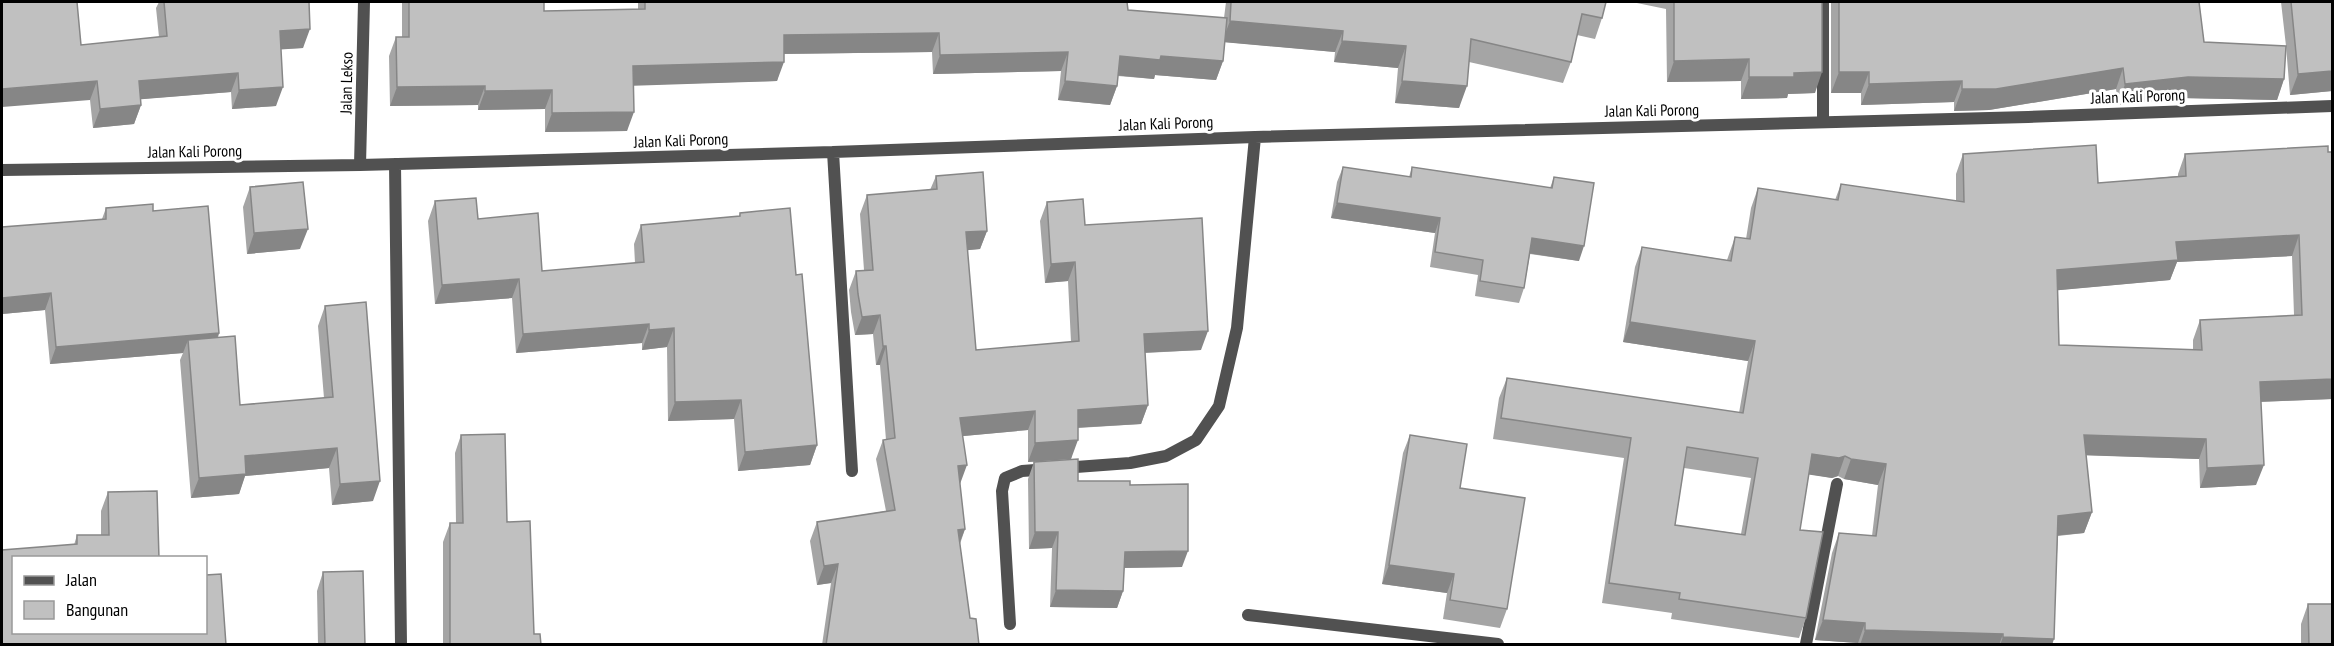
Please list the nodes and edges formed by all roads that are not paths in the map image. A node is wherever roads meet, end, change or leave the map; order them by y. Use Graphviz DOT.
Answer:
graph roads {
  1 [pos="364,2"];
  2 [pos="1823,2"];
  3 [pos="2332,106"];
  4 [pos="1823,122"];
  5 [pos="1255,137"];
  6 [pos="833,152"];
  7 [pos="395,164"];
  8 [pos="360,165"];
  9 [pos="2,170"];
  10 [pos="852,471"];
  11 [pos="1837,484"];
  12 [pos="1248,615"];
  13 [pos="1010,624"];
  14 [pos="401,645"];
  15 [pos="1498,645"];
  16 [pos="1806,645"];
  1 -- 8 [label="street, Jalan Lekso"];
  2 -- 4 [label="street"];
  3 -- 4 [label="street, Jalan Kali Porong"];
  4 -- 5 [label="street, Jalan Kali Porong"];
  5 -- 6 [label="street, Jalan Kali Porong"];
  5 -- 13 [label="street"];
  6 -- 7 [label="street, Jalan Kali Porong"];
  6 -- 10 [label="street"];
  7 -- 8 [label="street, Jalan Kali Porong"];
  7 -- 14 [label="street"];
  8 -- 9 [label="street, Jalan Kali Porong"];
  11 -- 16 [label="street"];
  12 -- 15 [label="street"];
}
